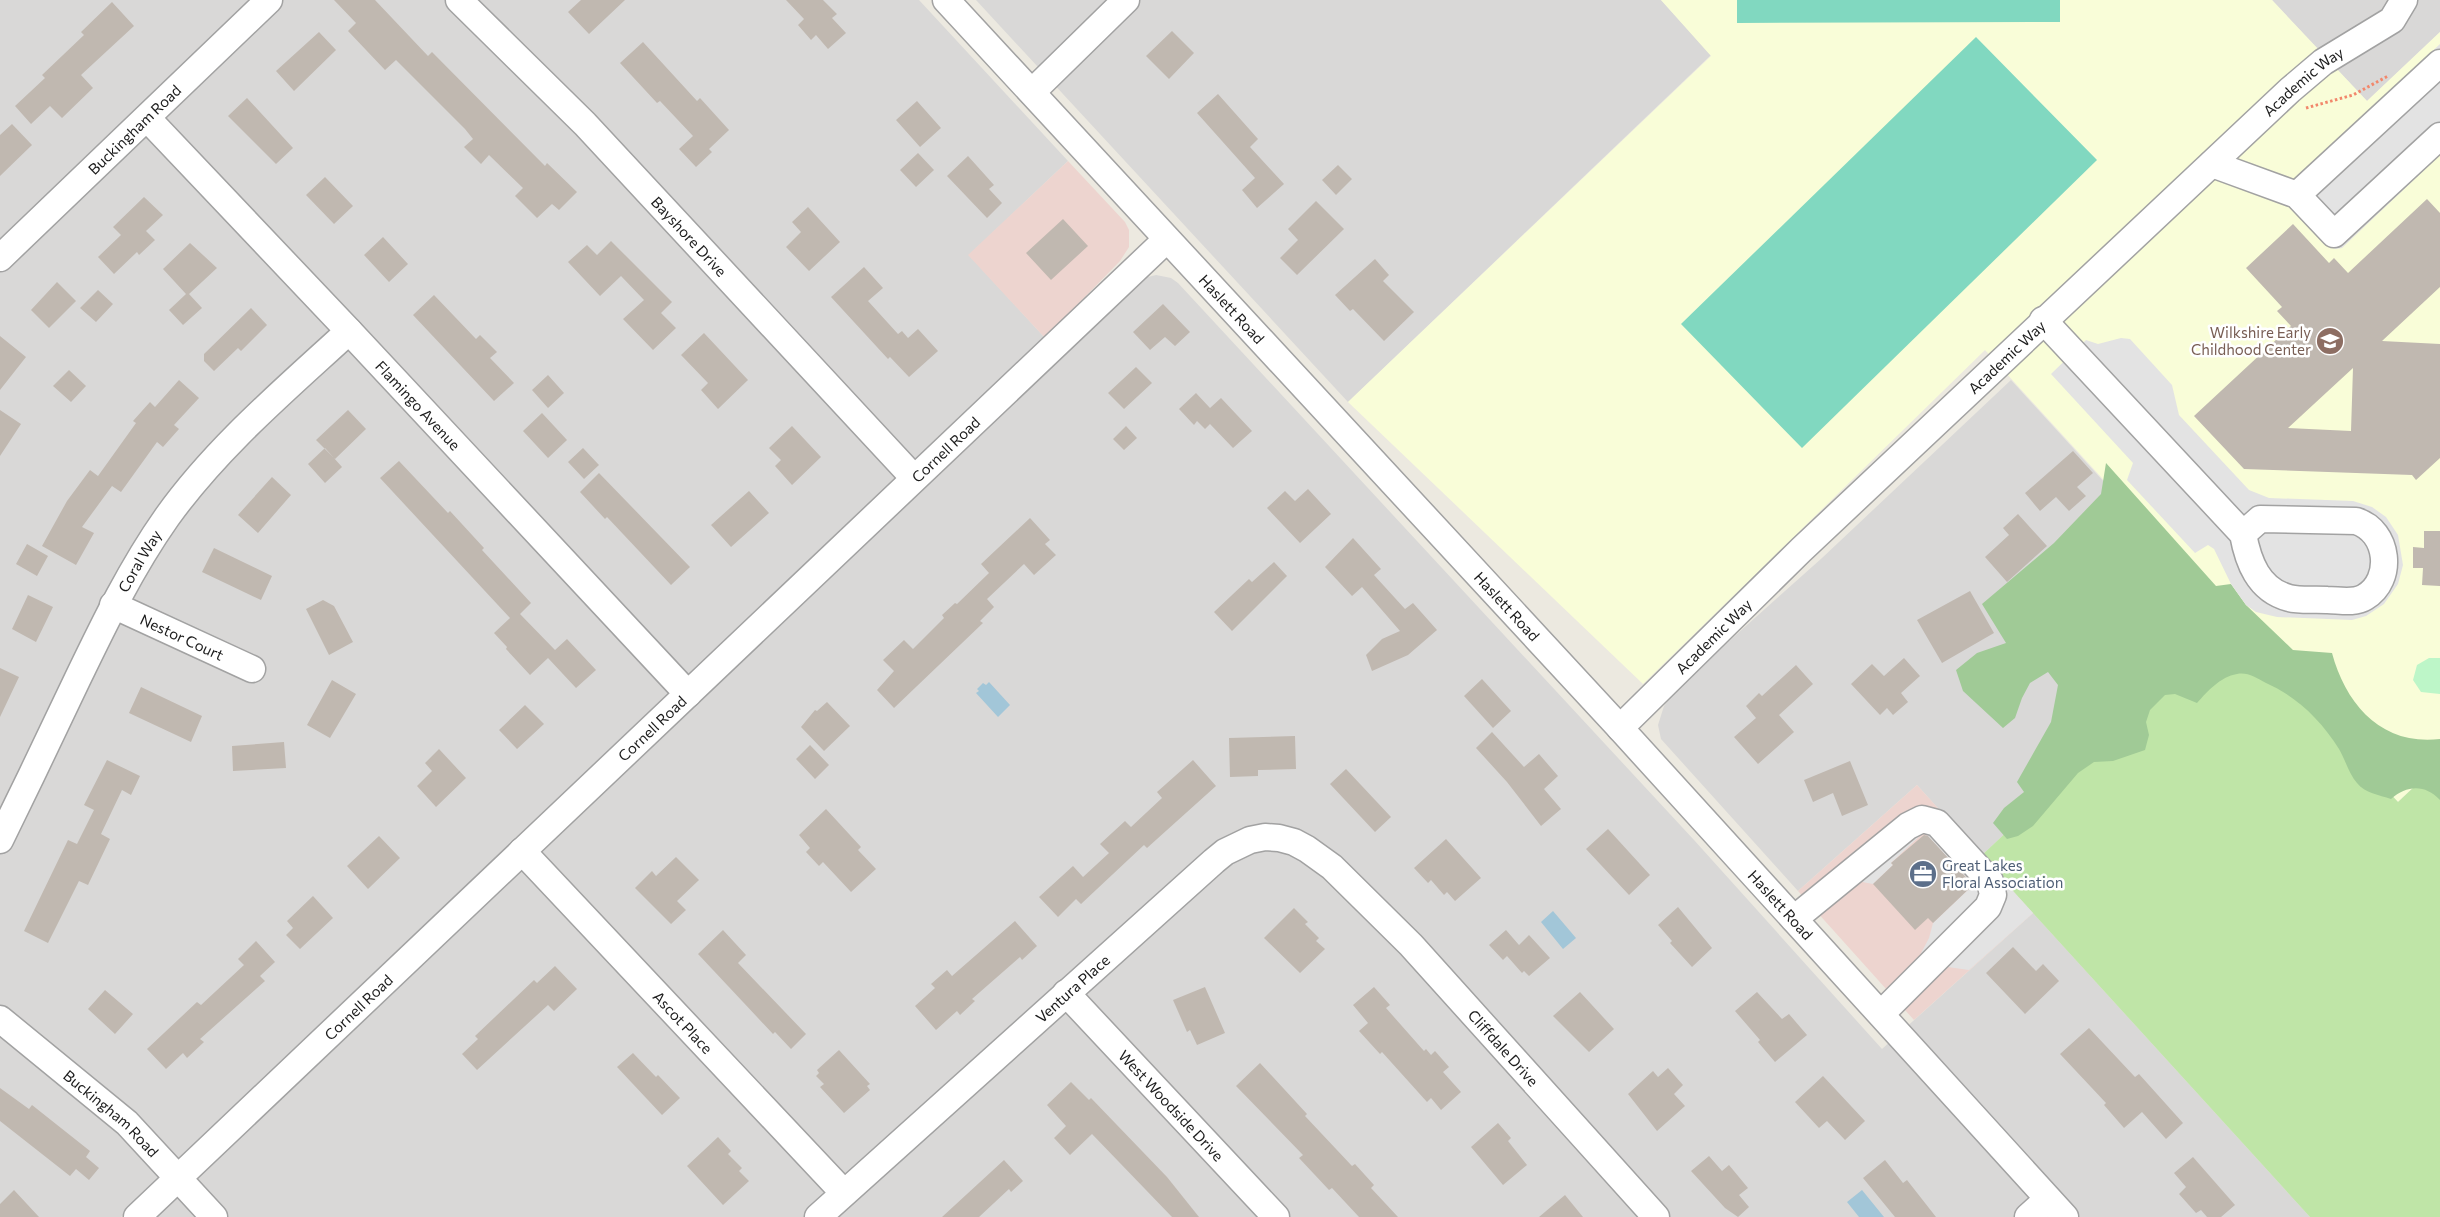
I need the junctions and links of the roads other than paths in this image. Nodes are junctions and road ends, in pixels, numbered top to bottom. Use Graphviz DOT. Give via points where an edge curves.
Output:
graph roads {
  1 [pos="269,0"];
  2 [pos="459,0"];
  3 [pos="946,0"];
  4 [pos="1126,0"];
  5 [pos="2404,0"];
  6 [pos="2440,63"];
  7 [pos="1032,92"];
  8 [pos="147,118"];
  9 [pos="2440,136"];
  10 [pos="2212,164"];
  11 [pos="2297,195"];
  12 [pos="1166,240"];
  13 [pos="0,258"];
  14 [pos="2043,320"];
  15 [pos="349,330"];
  16 [pos="914,478"];
  17 [pos="2243,534"];
  18 [pos="113,605"];
  19 [pos="252,669"];
  20 [pos="688,694"];
  21 [pos="1620,728"];
  22 [pos="0,840"];
  23 [pos="522,851"];
  24 [pos="1346,880"];
  25 [pos="1794,919"];
  26 [pos="1066,993"];
  27 [pos="1880,1014"];
  28 [pos="0,1020"];
  29 [pos="178,1178"];
  30 [pos="844,1193"];
  31 [pos="2057,1208"];
  32 [pos="137,1217"];
  33 [pos="214,1217"];
  34 [pos="818,1217"];
  35 [pos="1276,1217"];
  36 [pos="1656,1217"];
  37 [pos="2028,1217"];
  1 -- 8 [label="street, Buckingham Road"];
  2 -- 16 [label="street, Bayshore Drive" via="585,124"];
  3 -- 7 [label="street, Haslett Road"];
  4 -- 7 [label="street"];
  5 -- 10 [label="street, Academic Way" via="2392,20 2323,62"];
  6 -- 11 [label="street"];
  7 -- 12 [label="street, Haslett Road"];
  8 -- 13 [label="street, Buckingham Road"];
  8 -- 15 [label="street, Flamingo Avenue"];
  9 -- 11 [label="street" via="2334,234"];
  10 -- 11 [label="street"];
  10 -- 14 [label="street, Academic Way"];
  12 -- 16 [label="street, Cornell Road"];
  12 -- 21 [label="street, Haslett Road"];
  14 -- 17 [label="street"];
  14 -- 21 [label="street, Academic Way"];
  15 -- 18 [label="street, Coral Way" via="207,468 168,516"];
  15 -- 20 [label="street, Flamingo Avenue"];
  16 -- 20 [label="street, Cornell Road"];
  17 -- 17 [label="street" via="2248,559 2258,576 2274,591 2290,598 2359,600 2372,590 2385,566 2380,542 2368,528 2356,521 2260,519"];
  18 -- 19 [label="street, Nestor Court"];
  18 -- 22 [label="street, Coral Way"];
  20 -- 23 [label="street, Cornell Road"];
  21 -- 25 [label="street, Haslett Road"];
  23 -- 29 [label="street, Cornell Road"];
  23 -- 30 [label="street, Ascot Place"];
  24 -- 26 [label="street, Ventura Place" via="1294,842 1265,837 1250,840 1214,860"];
  24 -- 36 [label="street, Cliffdale Drive" via="1411,944"];
  25 -- 27 [label="street, Haslett Road"];
  25 -- 27 [label="street" via="1908,826 1922,819 1937,823 1985,876 1993,888 1988,907"];
  26 -- 30 [label="street, Ventura Place"];
  26 -- 35 [label="street, West Woodside Drive"];
  27 -- 31 [label="street, Haslett Road"];
  28 -- 29 [label="street, Buckingham Road" via="127,1123"];
  29 -- 32 [label="street, Cornell Road"];
  29 -- 33 [label="street, Buckingham Road"];
  30 -- 34 [label="street, Ventura Place"];
  31 -- 37 [label="street"];
}
